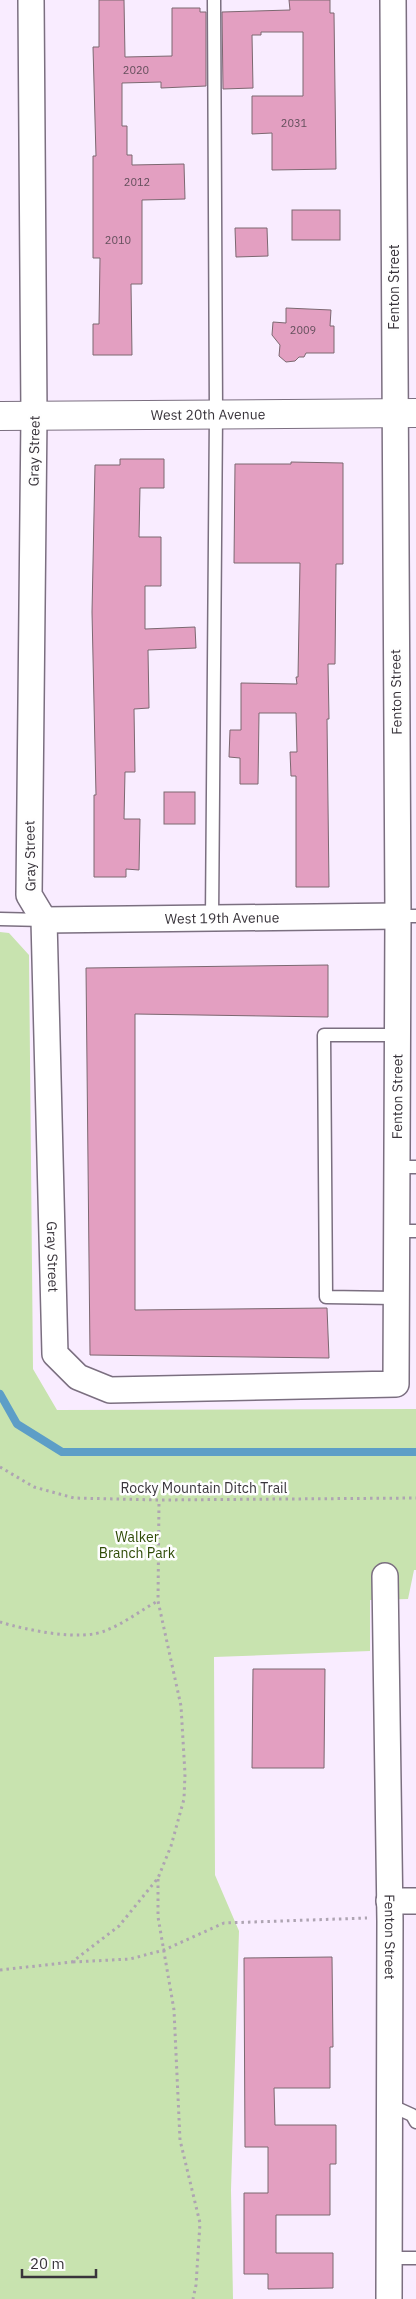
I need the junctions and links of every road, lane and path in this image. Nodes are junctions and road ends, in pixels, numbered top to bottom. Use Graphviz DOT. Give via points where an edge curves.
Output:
graph roads {
  1 [pos="31,0"];
  2 [pos="214,0"];
  3 [pos="393,0"];
  4 [pos="216,413"];
  5 [pos="405,413"];
  6 [pos="34,415"];
  7 [pos="0,416"];
  8 [pos="407,916"];
  9 [pos="212,918"];
  10 [pos="0,919"];
  11 [pos="44,920"];
  12 [pos="398,1035"];
  13 [pos="407,1167"];
  14 [pos="406,1231"];
  15 [pos="396,1298"];
  16 [pos="396,1384"];
  17 [pos="0,1466"];
  18 [pos="416,1498"];
  19 [pos="159,1500"];
  20 [pos="385,1576"];
  21 [pos="158,1601"];
  22 [pos="0,1622"];
  23 [pos="158,1878"];
  24 [pos="389,1901"];
  25 [pos="416,1901"];
  26 [pos="366,1919"];
  27 [pos="164,1950"];
  28 [pos="72,1962"];
  29 [pos="0,1970"];
  30 [pos="390,2105"];
  31 [pos="416,2122"];
  32 [pos="389,2258"];
  33 [pos="416,2258"];
  34 [pos="193,2299"];
  35 [pos="389,2299"];
  1 -- 6 [label="street, Gray Street"];
  2 -- 4 [label="lane"];
  3 -- 5 [label="street, Fenton Street"];
  4 -- 5 [label="street, West 20th Avenue"];
  4 -- 6 [label="street, West 20th Avenue"];
  4 -- 9 [label="lane"];
  5 -- 8 [label="street, Fenton Street"];
  6 -- 7 [label="street, West 20th Avenue"];
  6 -- 11 [label="street, Gray Street" via="29,895"];
  8 -- 9 [label="street, West 19th Avenue"];
  8 -- 12 [label="street, Fenton Street"];
  9 -- 11 [label="street, West 19th Avenue"];
  10 -- 11 [label="lane"];
  11 -- 16 [label="street, Gray Street" via="54,1354 78,1377 110,1390"];
  12 -- 13 [label="street, Fenton Street"];
  12 -- 15 [label="lane" via="324,1035 326,1297"];
  13 -- 14 [label="street, Fenton Street"];
  14 -- 15 [label="street, Fenton Street"];
  15 -- 16 [label="street, Fenton Street"];
  17 -- 19 [label="path, Rocky Mountain Ditch Trail" via="34,1487 74,1498"];
  18 -- 19 [label="path, Rocky Mountain Ditch Trail"];
  19 -- 21 [label="path"];
  20 -- 24 [label="street, Fenton Street"];
  21 -- 22 [label="path" via="108,1630 93,1635 26,1629"];
  21 -- 23 [label="path" via="181,1706 185,1774 178,1825"];
  23 -- 27 [label="path" via="158,1917"];
  23 -- 28 [label="path" via="119,1926"];
  24 -- 25 [label="street"];
  24 -- 30 [label="street, Fenton Street"];
  26 -- 27 [label="path" via="224,1923"];
  27 -- 28 [label="path" via="130,1959"];
  27 -- 34 [label="path" via="174,2010 180,2140 200,2223"];
  28 -- 29 [label="path"];
  30 -- 31 [label="lane" via="412,2115"];
  30 -- 32 [label="street, Fenton Street"];
  32 -- 33 [label="lane"];
  32 -- 35 [label="street, Fenton Street"];
}
